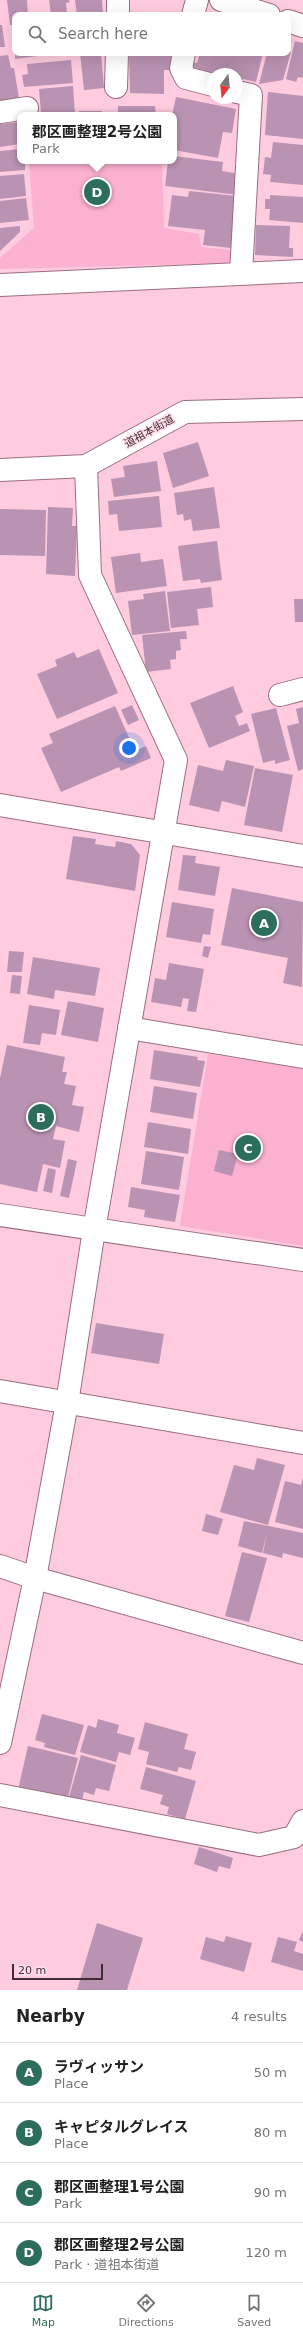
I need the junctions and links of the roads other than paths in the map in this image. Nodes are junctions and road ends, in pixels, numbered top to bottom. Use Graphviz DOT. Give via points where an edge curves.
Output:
graph roads {
  1 [pos="118,0"];
  2 [pos="197,0"];
  3 [pos="221,0"];
  4 [pos="118,12"];
  5 [pos="194,12"];
  6 [pos="259,12"];
  7 [pos="291,22"];
  8 [pos="303,26"];
  9 [pos="117,56"];
  10 [pos="183,56"];
  11 [pos="207,83"];
  12 [pos="116,87"];
  13 [pos="243,93"];
  14 [pos="27,108"];
  15 [pos="0,112"];
  16 [pos="303,271"];
  17 [pos="241,273"];
  18 [pos="0,285"];
  19 [pos="303,409"];
  20 [pos="86,466"];
  21 [pos="0,470"];
  22 [pos="303,690"];
  23 [pos="280,695"];
  24 [pos="0,805"];
  25 [pos="162,833"];
  26 [pos="303,856"];
  27 [pos="128,1028"];
  28 [pos="303,1058"];
  29 [pos="0,1215"];
  30 [pos="94,1230"];
  31 [pos="303,1260"];
  32 [pos="0,1390"];
  33 [pos="67,1402"];
  34 [pos="303,1443"];
  35 [pos="0,1566"];
  36 [pos="36,1578"];
  37 [pos="303,1653"];
  38 [pos="0,1743"];
  39 [pos="0,1795"];
  40 [pos="303,1821"];
  1 -- 4 [label="street"];
  2 -- 5 [label="street"];
  3 -- 6 [label="street"];
  7 -- 8 [label="street"];
  9 -- 12 [label="street"];
  10 -- 11 [label="street" via="181,68 186,78"];
  13 -- 17 [label="street" via="251,95"];
  14 -- 15 [label="street"];
  16 -- 17 [label="street"];
  17 -- 18 [label="street"];
  19 -- 20 [label="street, 道祖本街道" via="185,412"];
  20 -- 21 [label="street, 道祖本街道"];
  20 -- 25 [label="street" via="90,575 176,760"];
  22 -- 23 [label="street"];
  24 -- 25 [label="street"];
  25 -- 26 [label="street"];
  25 -- 27 [label="street"];
  27 -- 28 [label="street"];
  27 -- 30 [label="street"];
  29 -- 30 [label="street"];
  30 -- 31 [label="street"];
  30 -- 33 [label="street"];
  32 -- 33 [label="street"];
  33 -- 34 [label="street"];
  33 -- 36 [label="street"];
  35 -- 36 [label="street"];
  36 -- 37 [label="street"];
  36 -- 38 [label="street"];
  39 -- 40 [label="street" via="259,1845 294,1837"];
}
